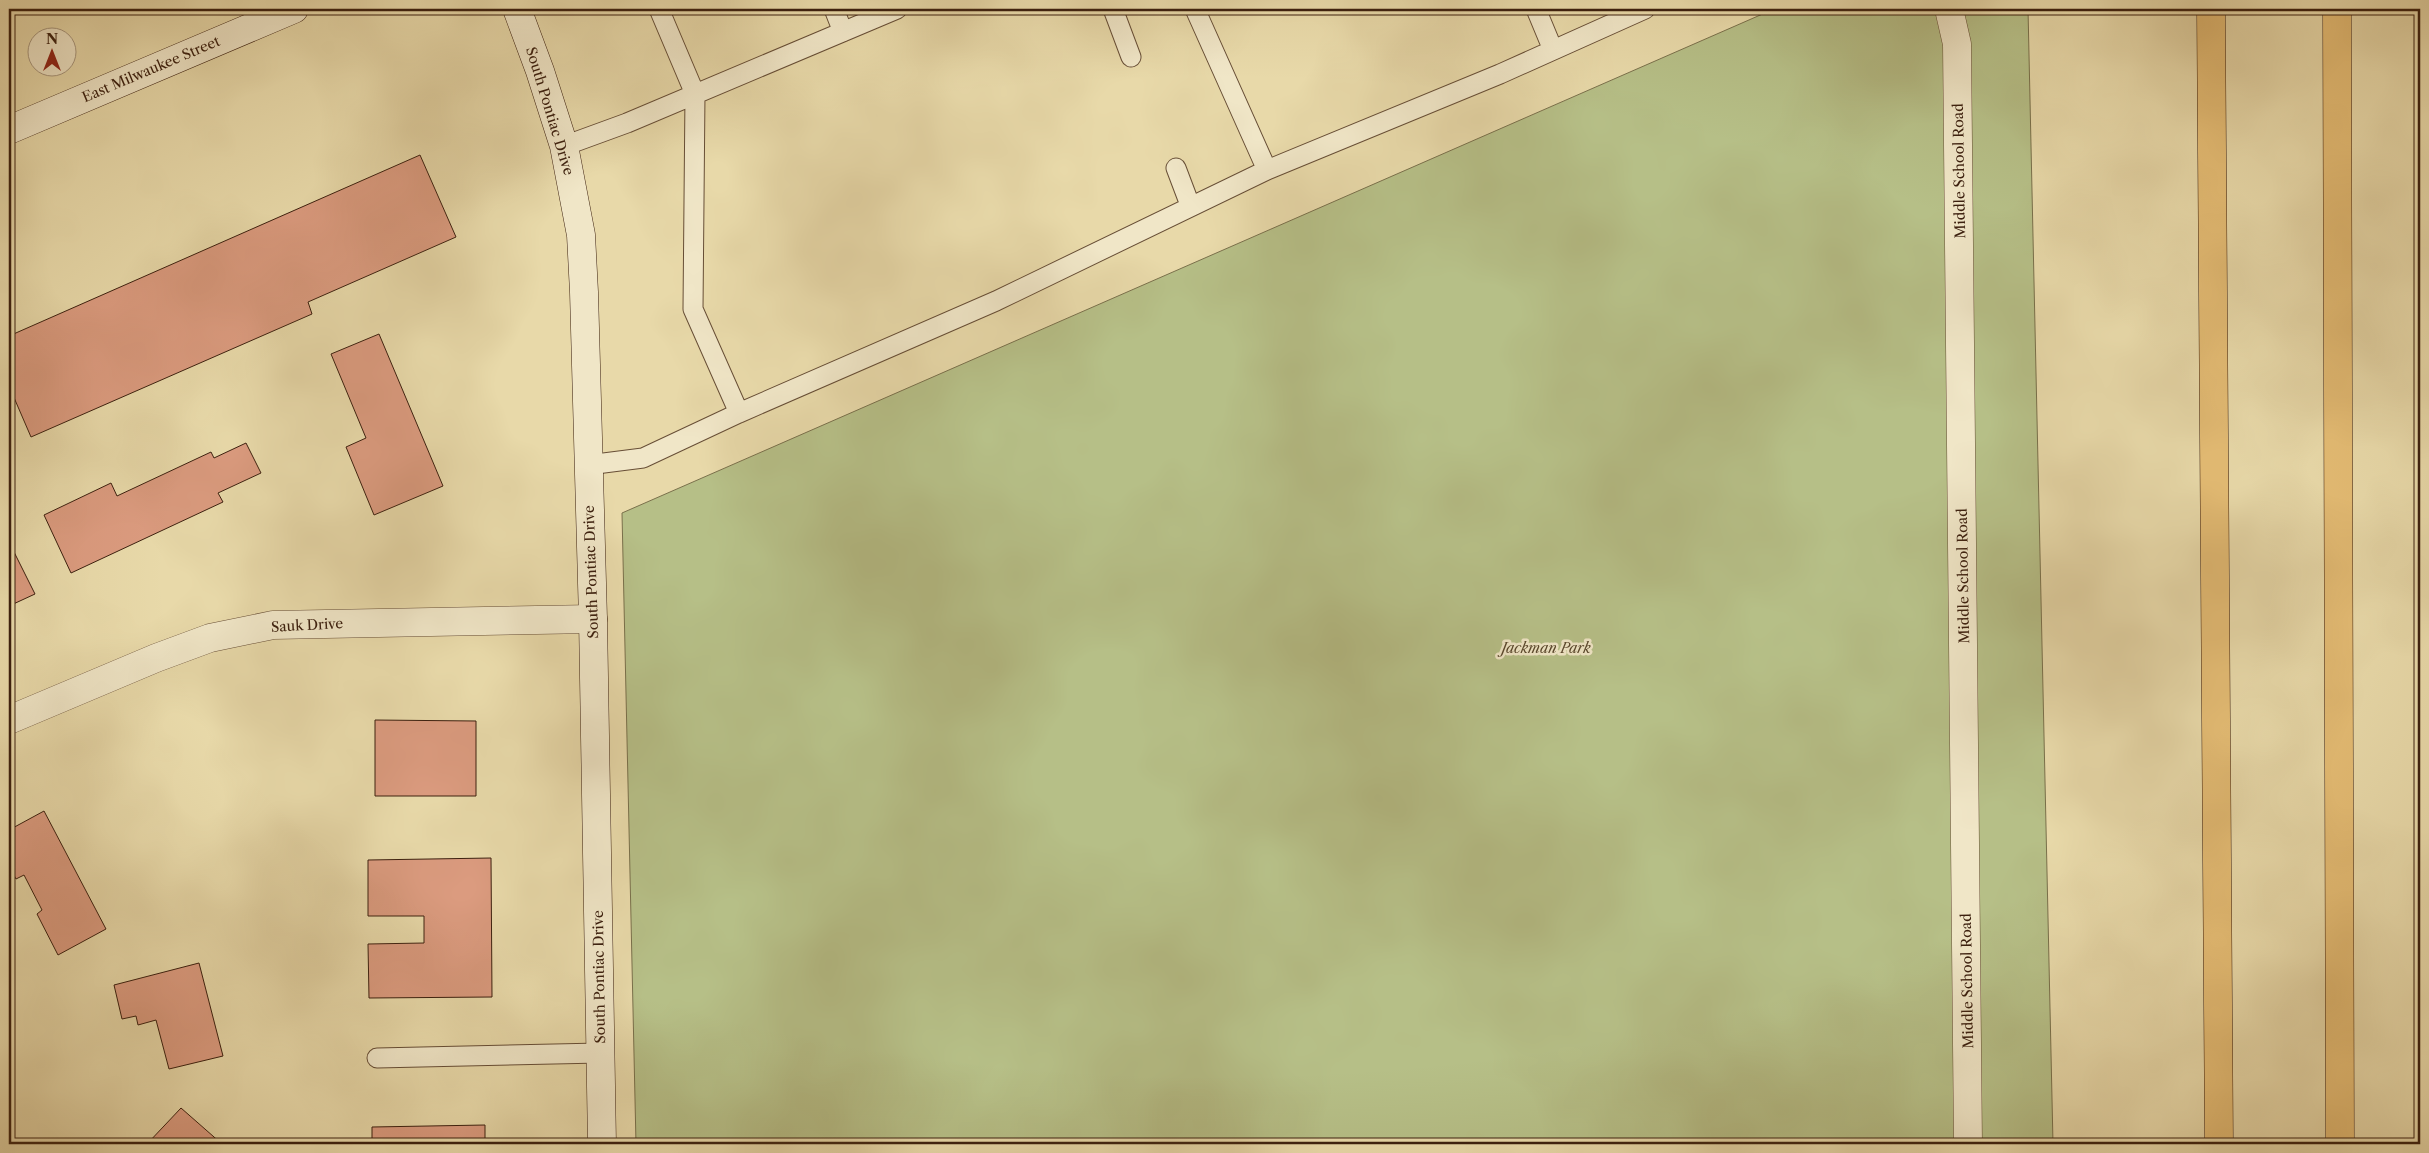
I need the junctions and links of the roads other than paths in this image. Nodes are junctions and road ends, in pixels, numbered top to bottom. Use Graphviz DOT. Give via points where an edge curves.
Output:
graph roads {
  1 [pos="294,9"];
  2 [pos="517,9"];
  3 [pos="659,9"];
  4 [pos="834,9"];
  5 [pos="897,9"];
  6 [pos="1112,9"];
  7 [pos="1195,9"];
  8 [pos="1536,9"];
  9 [pos="1645,9"];
  10 [pos="1949,9"];
  11 [pos="2211,9"];
  12 [pos="2337,9"];
  13 [pos="843,32"];
  14 [pos="1553,50"];
  15 [pos="1131,57"];
  16 [pos="695,94"];
  17 [pos="9,130"];
  18 [pos="564,146"];
  19 [pos="1176,168"];
  20 [pos="1267,170"];
  21 [pos="1190,205"];
  22 [pos="739,413"];
  23 [pos="588,465"];
  24 [pos="593,619"];
  25 [pos="9,720"];
  26 [pos="600,1053"];
  27 [pos="377,1058"];
  28 [pos="602,1144"];
  29 [pos="1968,1144"];
  30 [pos="2219,1144"];
  31 [pos="2340,1144"];
  1 -- 17 [label="street, East Milwaukee Street"];
  2 -- 18 [label="street, South Pontiac Drive"];
  3 -- 16 [label="lane"];
  4 -- 13 [label="lane"];
  5 -- 13 [label="lane"];
  6 -- 15 [label="lane"];
  7 -- 20 [label="lane"];
  8 -- 14 [label="lane"];
  9 -- 14 [label="lane"];
  10 -- 29 [label="street, Middle School Road" via="1957,44"];
  11 -- 30 [label="highway"];
  12 -- 31 [label="highway"];
  13 -- 16 [label="lane"];
  14 -- 20 [label="lane"];
  16 -- 18 [label="lane"];
  16 -- 22 [label="lane" via="693,308"];
  18 -- 23 [label="street, South Pontiac Drive" via="581,235"];
  19 -- 21 [label="lane"];
  20 -- 21 [label="lane"];
  21 -- 22 [label="lane" via="996,301"];
  22 -- 23 [label="lane" via="643,458"];
  23 -- 24 [label="street, South Pontiac Drive"];
  24 -- 25 [label="street, Sauk Drive" via="273,625 210,638"];
  24 -- 26 [label="street, South Pontiac Drive"];
  26 -- 27 [label="lane"];
  26 -- 28 [label="street, South Pontiac Drive"];
}
